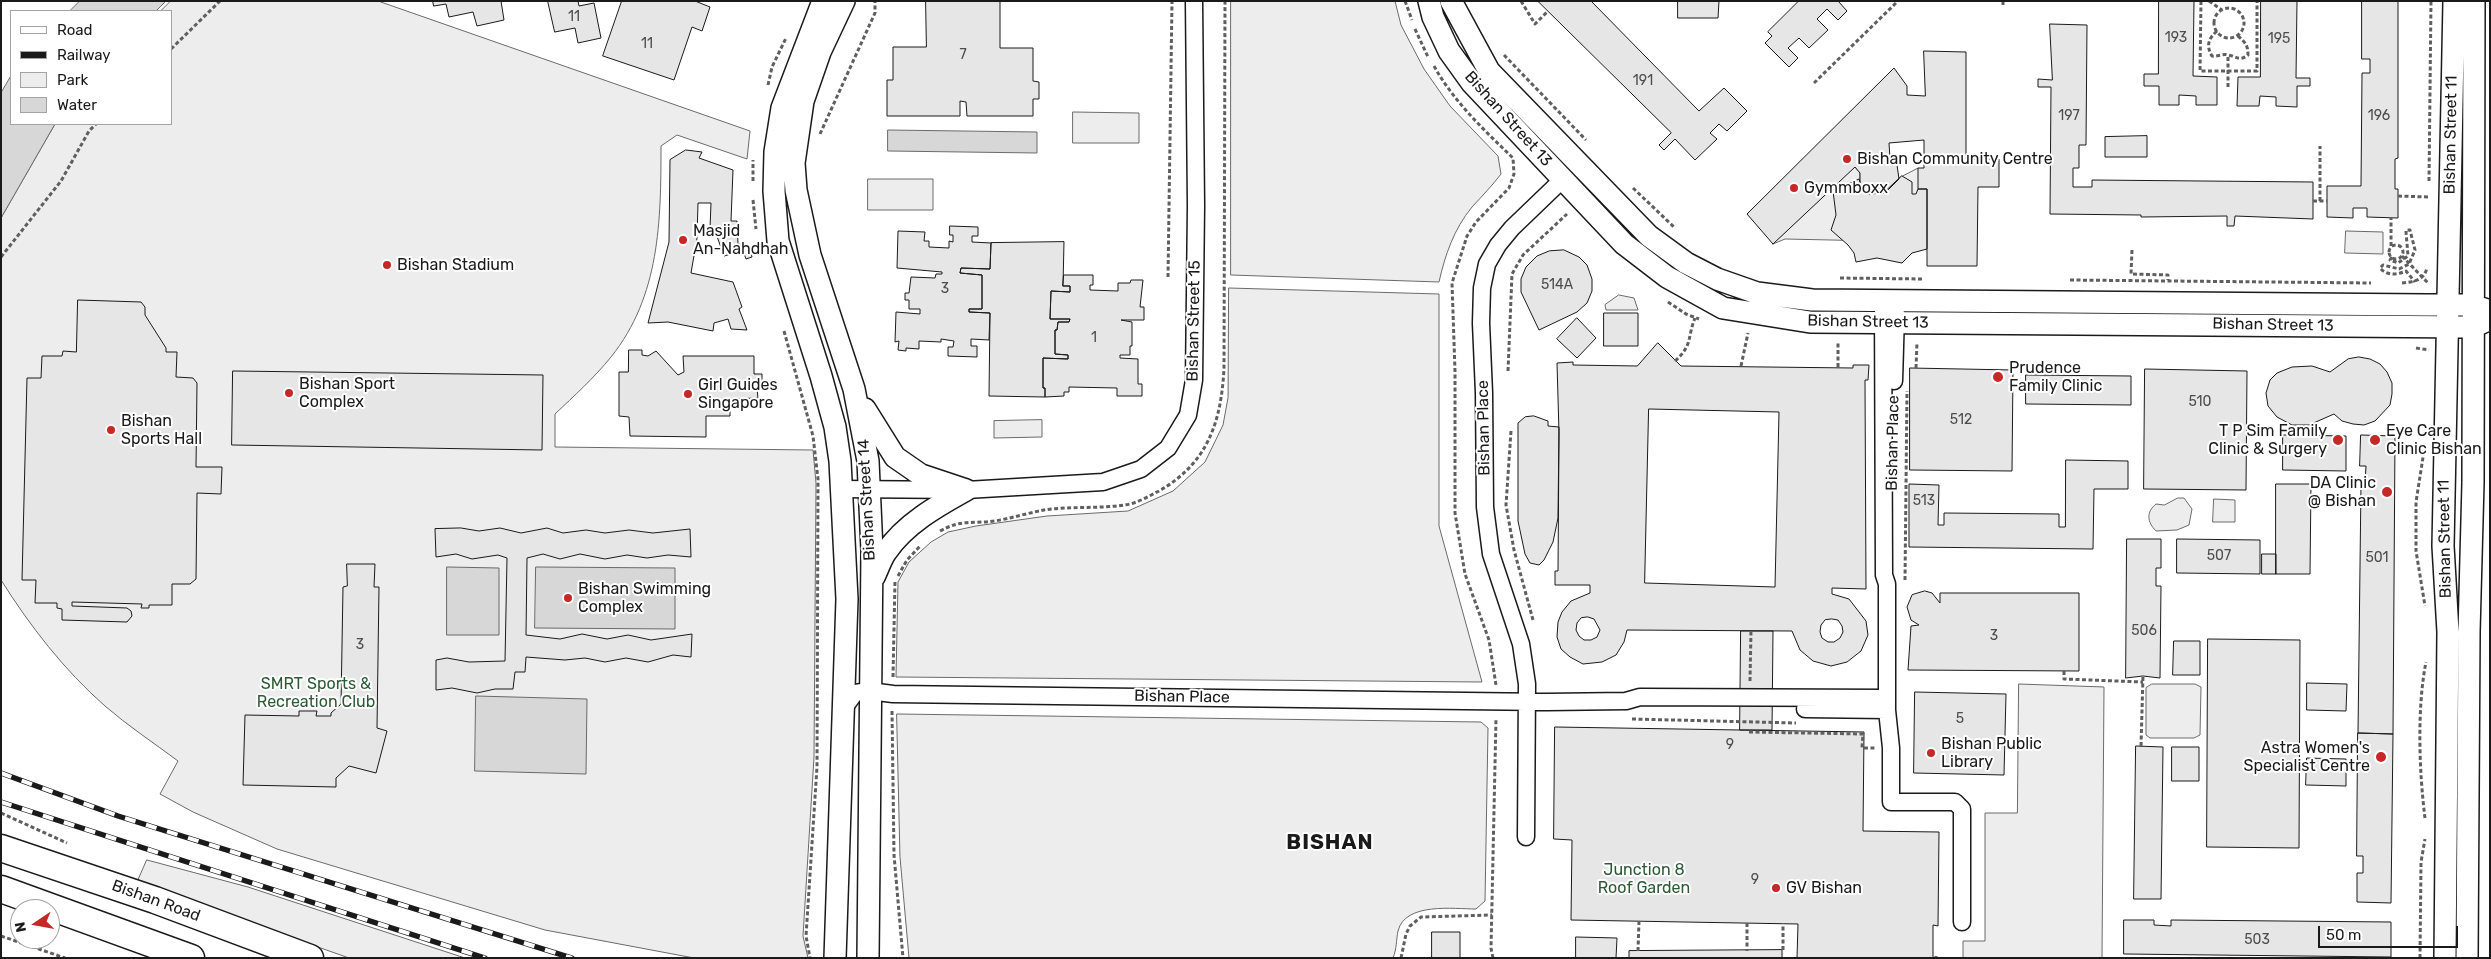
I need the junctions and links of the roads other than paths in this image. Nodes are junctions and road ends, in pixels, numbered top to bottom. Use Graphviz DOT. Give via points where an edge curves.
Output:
graph roads {
  1 [pos="823,1"];
  2 [pos="844,1"];
  3 [pos="1194,1"];
  4 [pos="1429,1"];
  5 [pos="1450,1"];
  6 [pos="2454,1"];
  7 [pos="2474,1"];
  8 [pos="1563,179"];
  9 [pos="1890,300"];
  10 [pos="2447,305"];
  11 [pos="2481,308"];
  12 [pos="2481,323"];
  13 [pos="1889,324"];
  14 [pos="2447,326"];
  15 [pos="854,389"];
  16 [pos="840,489"];
  17 [pos="869,490"];
  18 [pos="966,490"];
  19 [pos="870,585"];
  20 [pos="870,691"];
  21 [pos="1527,702"];
  22 [pos="1887,704"];
  23 [pos="844,708"];
  24 [pos="1526,838"];
  25 [pos="1,848"];
  26 [pos="1,889"];
  27 [pos="1962,922"];
  28 [pos="191,958"];
  29 [pos="310,958"];
  30 [pos="835,958"];
  31 [pos="868,958"];
  32 [pos="2445,958"];
  33 [pos="2467,958"];
  1 -- 16 [label="street, Bishan Street 14" via="782,108 774,152 774,191 778,241 835,427"];
  2 -- 15 [label="street, Bishan Street 14" via="820,52 803,101 794,163 796,190 810,255"];
  3 -- 18 [label="street, Bishan Street 15" via="1196,275 1194,380 1188,415 1168,448 1141,469 1103,482"];
  4 -- 8 [label="street, Bishan Street 13" via="1449,51 1472,83"];
  5 -- 9 [label="street, Bishan Street 13" via="1489,71 1648,236 1686,263 1717,279 1757,293 1812,300"];
  6 -- 10 [label="street, Bishan Street 11"];
  7 -- 11 [label="street, Bishan Street 11"];
  8 -- 13 [label="street, Bishan Street 13" via="1624,244 1667,277 1722,308 1810,322"];
  8 -- 21 [label="street, Bishan Place" via="1498,245 1487,264 1482,288 1485,507 1491,554 1521,644"];
  9 -- 10 [label="street, Bishan Street 13"];
  9 -- 13 [label="street, Bishan Place"];
  10 -- 11 [label="street, Bishan Street 13"];
  10 -- 14 [label="street, Bishan Street 11"];
  11 -- 12 [label="street, Bishan Street 11"];
  12 -- 14 [label="street, Bishan Street 13"];
  12 -- 33 [label="street, Bishan Street 11" via="2469,632"];
  13 -- 14 [label="street, Bishan Street 13"];
  13 -- 22 [label="street, Bishan Place" via="1891,575 1887,584"];
  14 -- 32 [label="street, Bishan Street 11" via="2443,546 2448,632"];
  15 -- 17 [label="street, Bishan Street 14" via="864,431"];
  15 -- 18 [label="street" via="895,457 921,475"];
  16 -- 17 [label="street, Bishan Street 15"];
  16 -- 23 [label="street, Bishan Street 14" via="847,599"];
  17 -- 18 [label="street, Bishan Street 15"];
  17 -- 19 [label="street, Bishan Street 14"];
  18 -- 19 [label="street" via="907,528 885,552"];
  19 -- 20 [label="street, Bishan Street 14"];
  20 -- 21 [label="street, Bishan Place" via="893,694"];
  20 -- 23 [label="street" via="855,693"];
  20 -- 31 [label="street, Bishan Street 14"];
  21 -- 22 [label="street, Bishan Place" via="1626,701 1640,697"];
  21 -- 24 [label="street, Bishan Place"];
  22 -- 27 [label="street, Bishan Place" via="1891,802 1955,802 1962,809"];
  23 -- 30 [label="street, Bishan Street 14"];
  25 -- 29 [label="main road, Bishan Road" via="155,900"];
  26 -- 28 [label="main road"];
}
